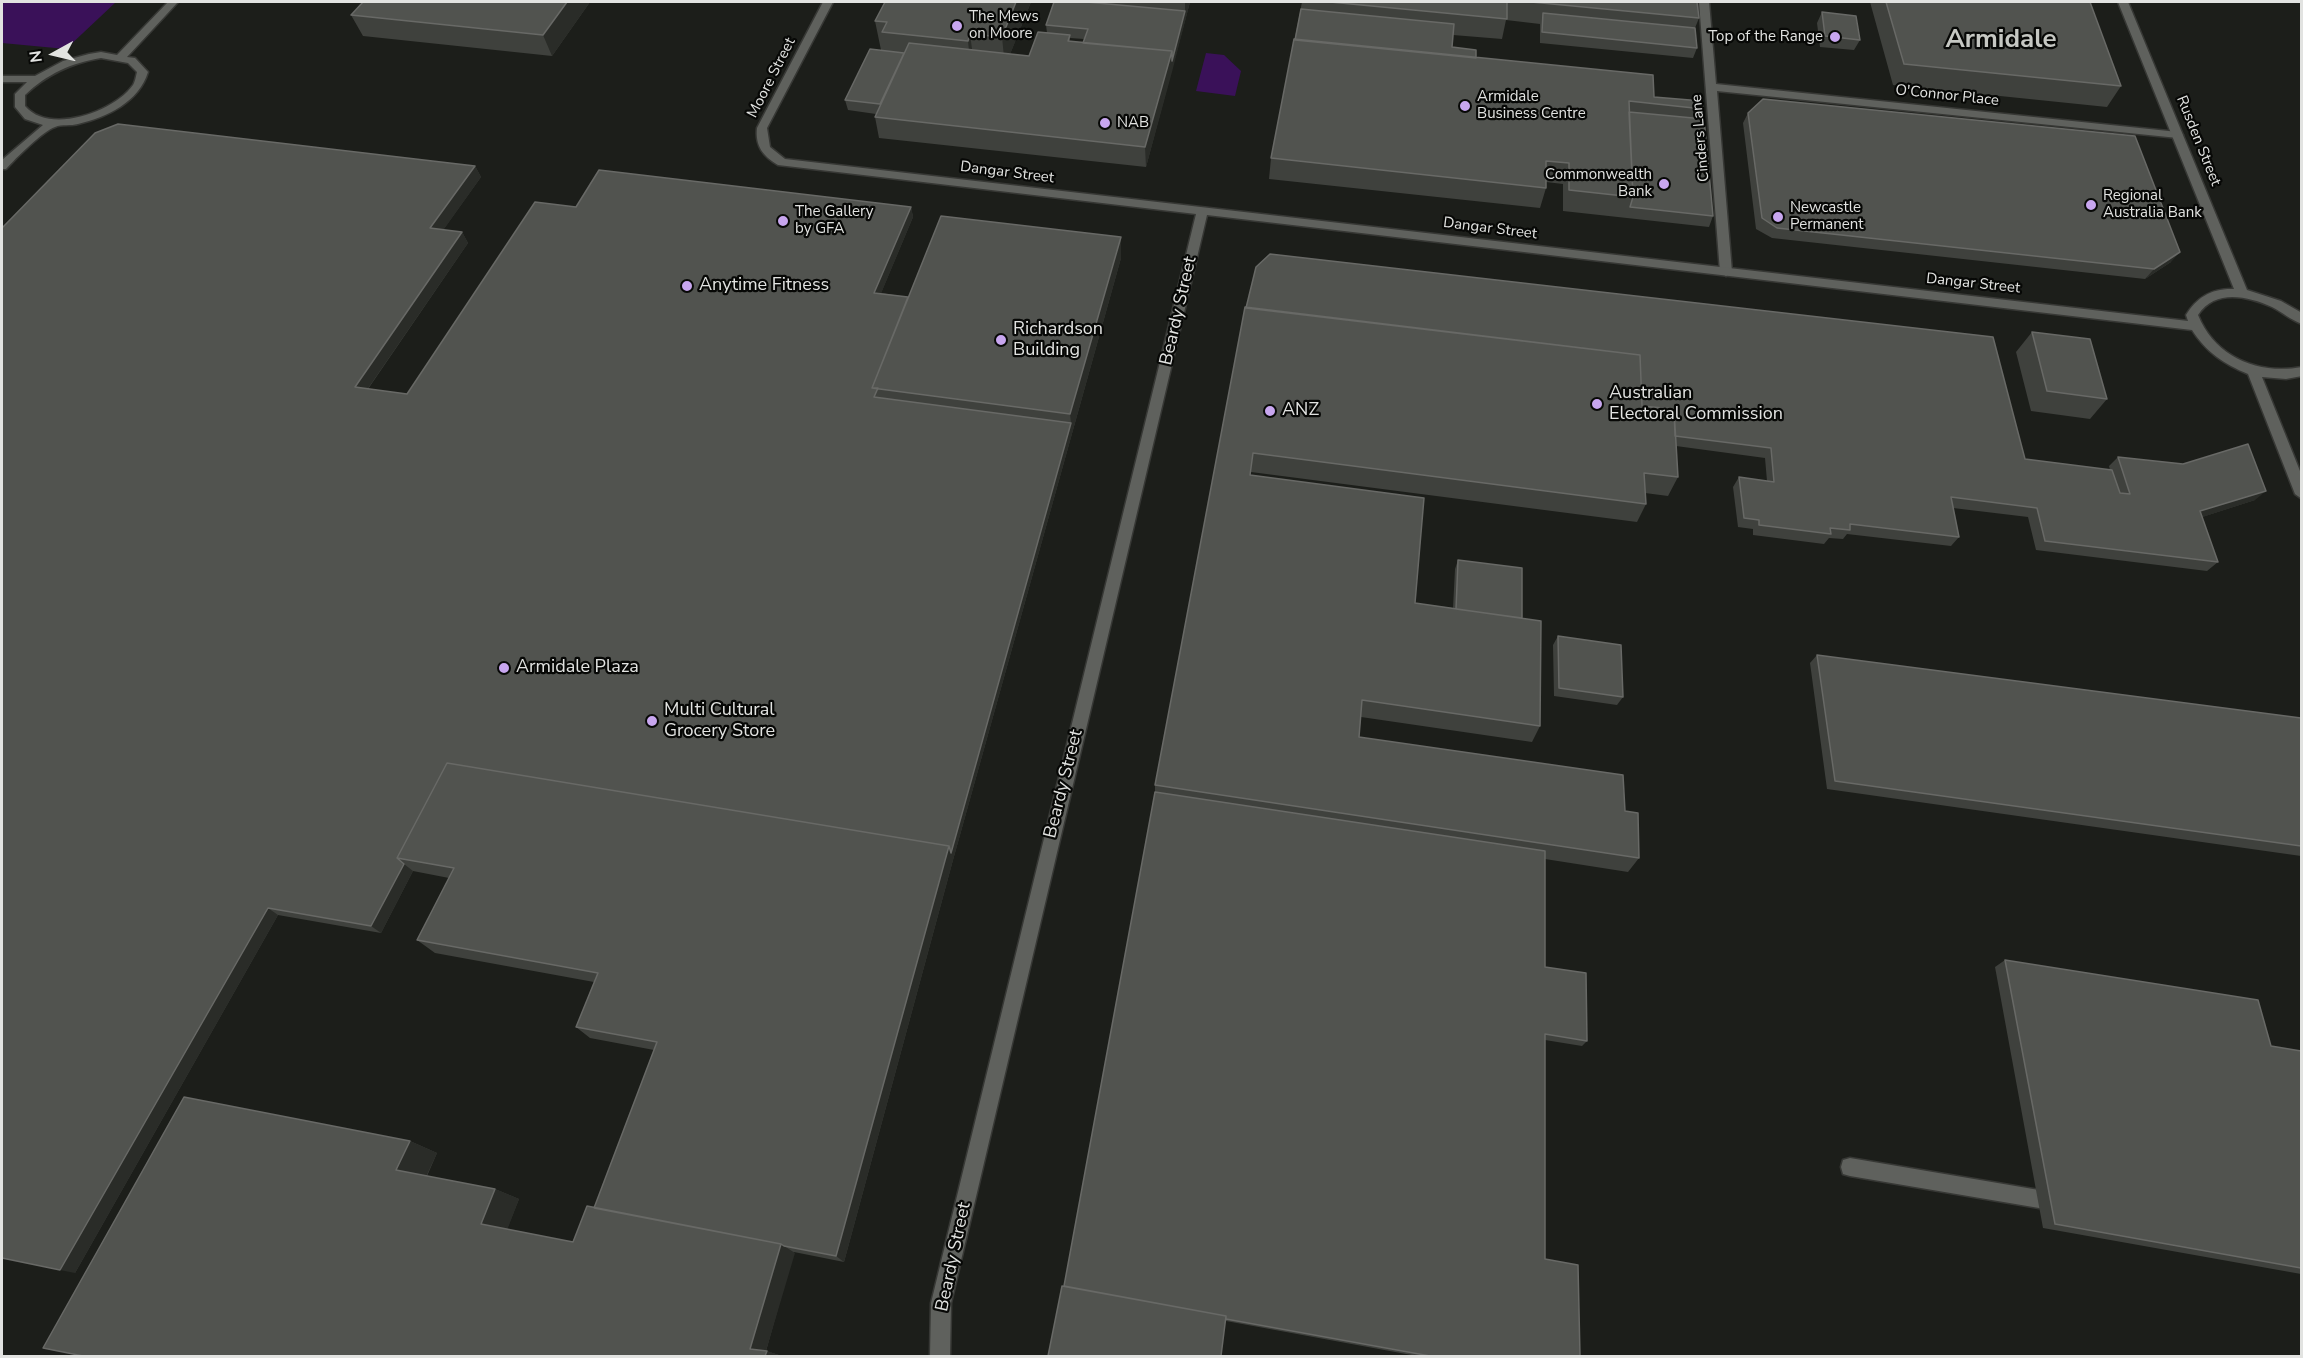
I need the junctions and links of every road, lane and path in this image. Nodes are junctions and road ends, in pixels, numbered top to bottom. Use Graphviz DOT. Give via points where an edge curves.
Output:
graph roads {
  1 [pos="173,2"];
  2 [pos="828,2"];
  3 [pos="1704,2"];
  4 [pos="2123,2"];
  5 [pos="122,56"];
  6 [pos="2,79"];
  7 [pos="35,79"];
  8 [pos="1712,87"];
  9 [pos="52,123"];
  10 [pos="2178,135"];
  11 [pos="782,162"];
  12 [pos="2,166"];
  13 [pos="1202,213"];
  14 [pos="1726,272"];
  15 [pos="2242,294"];
  16 [pos="2301,320"];
  17 [pos="2194,326"];
  18 [pos="2253,370"];
  19 [pos="2299,372"];
  20 [pos="2301,387"];
  21 [pos="2301,494"];
  22 [pos="1850,1167"];
  23 [pos="2039,1199"];
  24 [pos="940,1356"];
  1 -- 5 [label="street"];
  2 -- 11 [label="street, Moore Street" via="762,128 763,149"];
  3 -- 8 [label="street, Cinders Lane"];
  4 -- 10 [label="street, Rusden Street"];
  5 -- 7 [label="street" via="78,58"];
  5 -- 9 [label="street" via="136,62 142,71 141,83 131,95 96,116"];
  6 -- 7 [label="street"];
  7 -- 9 [label="street" via="20,94 20,107 30,118"];
  8 -- 10 [label="street, O'Connor Place"];
  8 -- 14 [label="street, Cinders Lane"];
  9 -- 12 [label="street"];
  10 -- 15 [label="street, Rusden Street"];
  11 -- 13 [label="street, Dangar Street"];
  13 -- 14 [label="street, Dangar Street"];
  13 -- 24 [label="street, Beardy Street" via="941,1303"];
  14 -- 17 [label="street, Dangar Street"];
  15 -- 16 [label="street" via="2272,302"];
  15 -- 17 [label="street" via="2212,294 2202,299 2192,315"];
  17 -- 18 [label="street" via="2222,356"];
  18 -- 19 [label="street"];
  18 -- 21 [label="street"];
  19 -- 20 [label="street"];
  22 -- 23 [label="street"];
}
